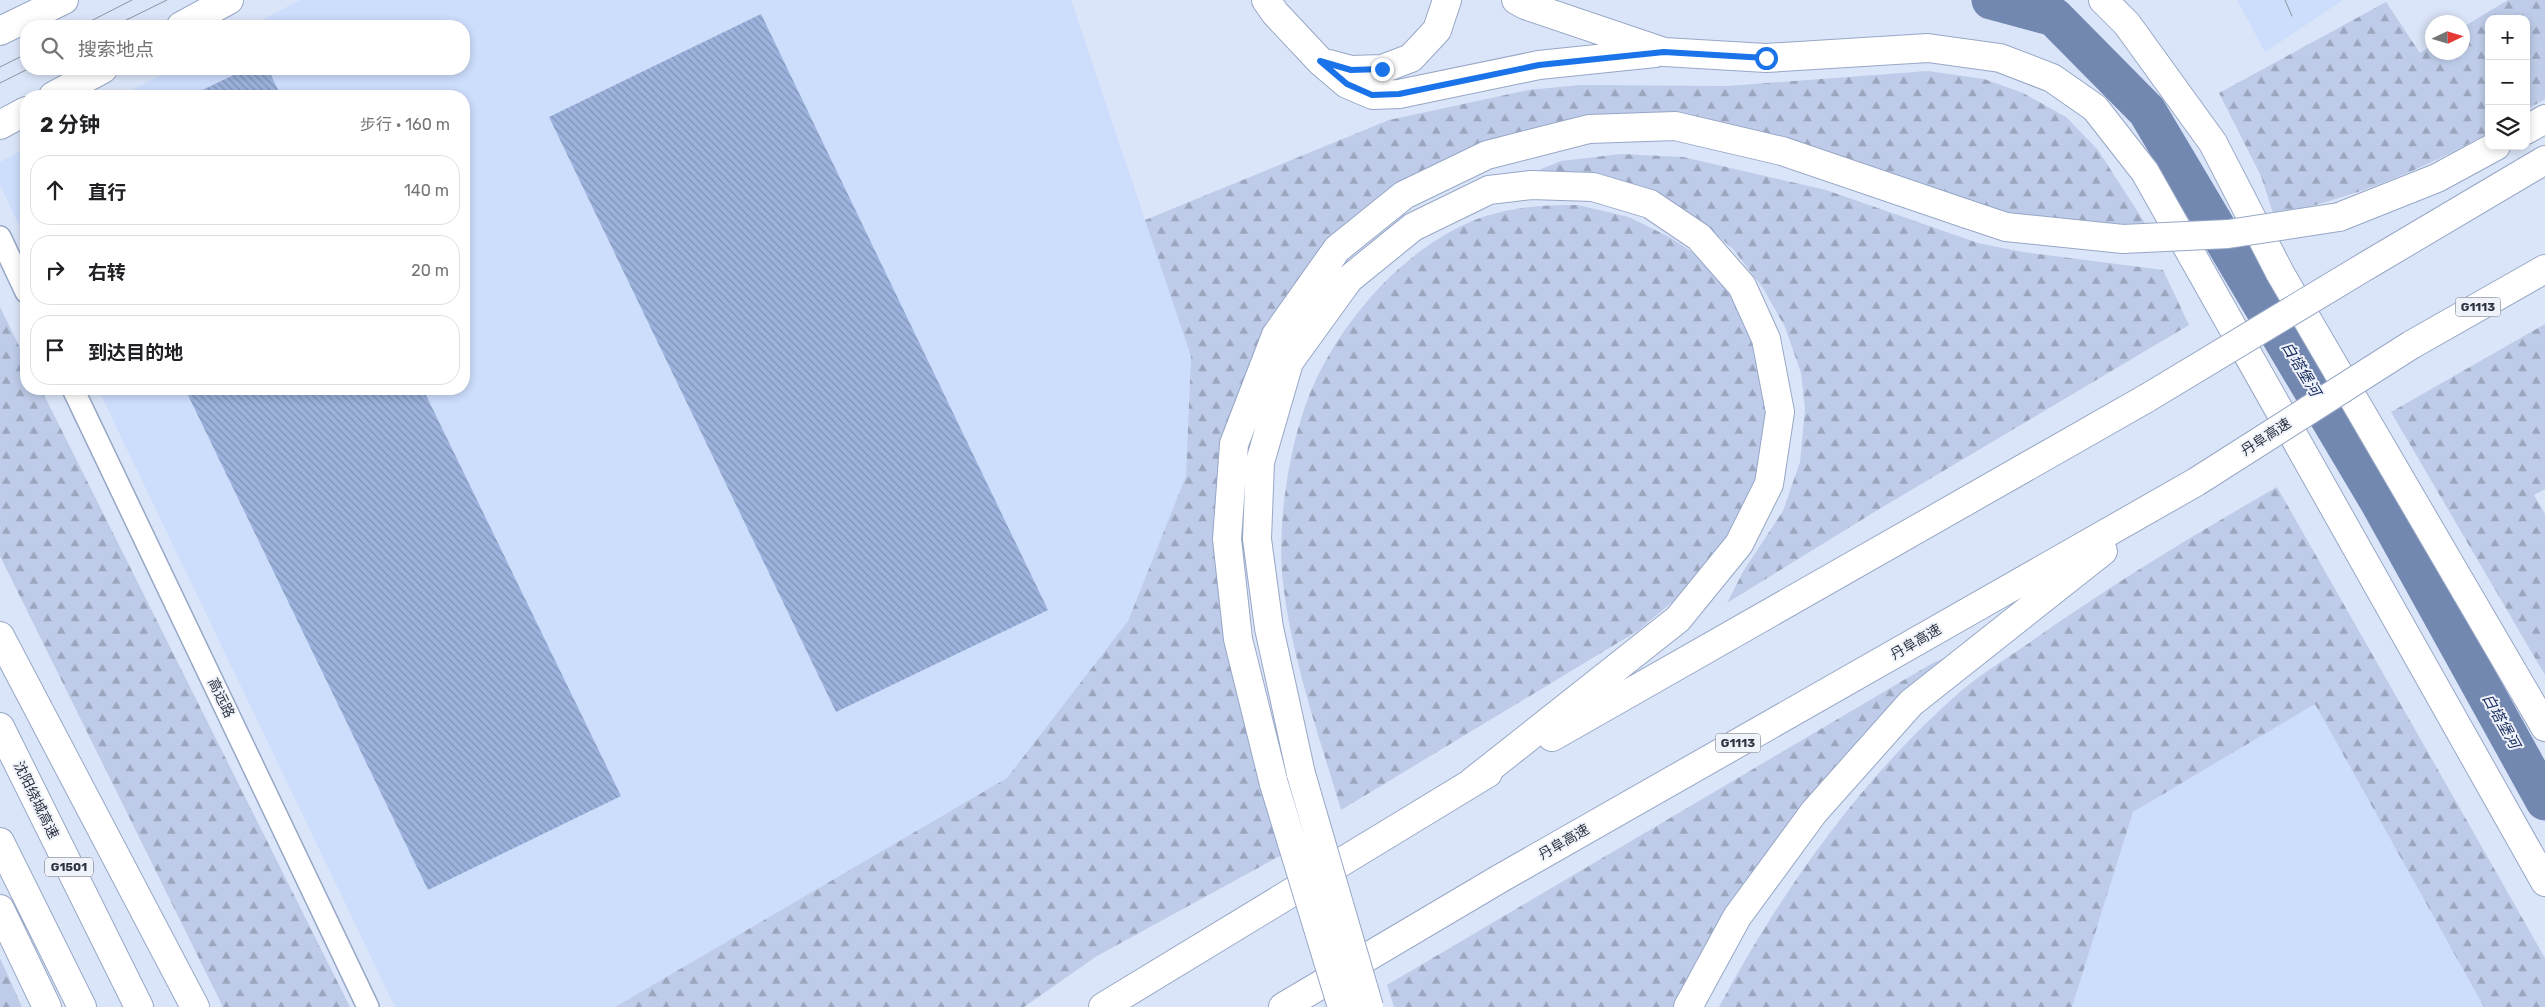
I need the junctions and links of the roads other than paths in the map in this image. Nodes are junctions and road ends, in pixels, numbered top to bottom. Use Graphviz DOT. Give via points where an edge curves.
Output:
graph roads {
  1 [pos="64,0"];
  2 [pos="229,0"];
  3 [pos="1266,0"];
  4 [pos="1447,0"];
  5 [pos="1516,0"];
  6 [pos="2103,0"];
  7 [pos="23,20"];
  8 [pos="192,20"];
  9 [pos="20,21"];
  10 [pos="0,31"];
  11 [pos="1664,52"];
  12 [pos="1320,61"];
  13 [pos="92,75"];
  14 [pos="64,90"];
  15 [pos="20,114"];
  16 [pos="2545,119"];
  17 [pos="0,125"];
  18 [pos="2530,128"];
  19 [pos="2488,150"];
  20 [pos="2545,160"];
  21 [pos="0,237"];
  22 [pos="2545,269"];
  23 [pos="20,279"];
  24 [pos="76,395"];
  25 [pos="2185,489"];
  26 [pos="0,636"];
  27 [pos="0,727"];
  28 [pos="2545,727"];
  29 [pos="1472,782"];
  30 [pos="0,842"];
  31 [pos="2545,882"];
  32 [pos="0,908"];
  33 [pos="47,1007"];
  34 [pos="82,1007"];
  35 [pos="139,1007"];
  36 [pos="195,1007"];
  37 [pos="368,1007"];
  38 [pos="1103,1007"];
  39 [pos="1283,1007"];
  40 [pos="1342,1007"];
  41 [pos="1369,1007"];
  42 [pos="1688,1007"];
  1 -- 7 [label="main road"];
  2 -- 8 [label="main road"];
  3 -- 12 [label="main road"];
  4 -- 12 [label="main road" via="1438,30 1411,58 1382,69 1351,70"];
  5 -- 11 [label="main road"];
  6 -- 28 [label="main road" via="2127,24 2213,143 2280,273"];
  9 -- 10 [label="main road"];
  11 -- 12 [label="main road" via="1539,65 1399,94 1372,95 1347,84"];
  11 -- 31 [label="main road" via="1766,58 1928,48 2000,58 2052,78 2095,108 2145,172"];
  13 -- 14 [label="main road"];
  15 -- 17 [label="main road"];
  16 -- 18 [label="main road"];
  19 -- 40 [label="main road, bridge" via="2436,178 2339,217 2228,234 2123,239 2006,227 1782,151 1674,126 1580,131 1487,155 1404,195 1338,249 1276,335 1234,444 1227,540 1238,639 1274,784"];
  20 -- 29 [label="main road, bridge" via="2147,398"];
  21 -- 23 [label="street"];
  22 -- 25 [label="main road, 丹阜高速 / G1113, bridge" via="2411,345"];
  24 -- 37 [label="street, 高远路"];
  25 -- 39 [label="main road, 丹阜高速 / G1113" via="1501,878"];
  25 -- 42 [label="main road" via="1910,703 1808,820 1737,917"];
  26 -- 36 [label="main road"];
  27 -- 35 [label="main road, 沈阳绕城高速 / G1501"];
  29 -- 38 [label="main road"];
  29 -- 41 [label="main road, bridge" via="1678,619 1738,544 1769,484 1780,412 1766,339 1742,286 1699,238 1650,204 1593,187 1531,184 1489,190 1413,227 1348,279 1290,362 1260,462 1257,539 1269,628 1301,774"];
  30 -- 34 [label="main road"];
  32 -- 33 [label="main road"];
}
